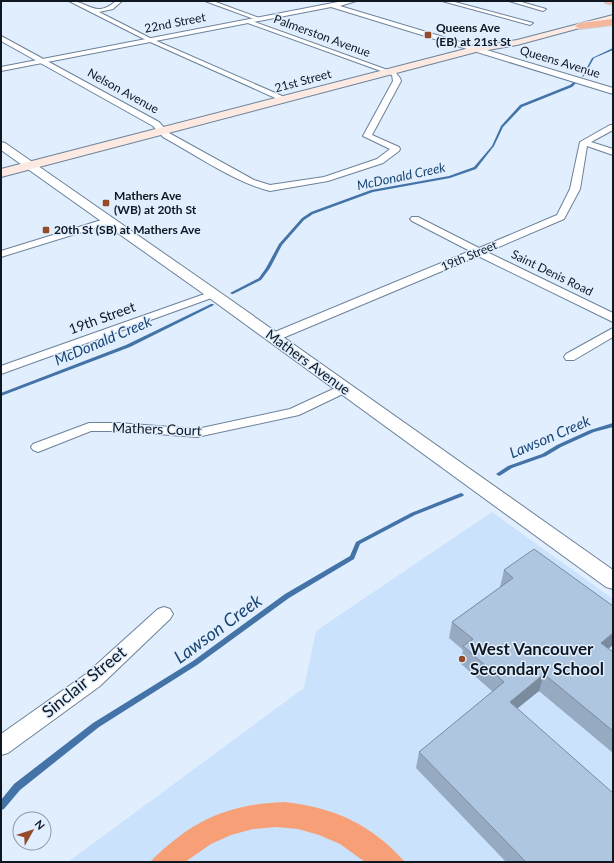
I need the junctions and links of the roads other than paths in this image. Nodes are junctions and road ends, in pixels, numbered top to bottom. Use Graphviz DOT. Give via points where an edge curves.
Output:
graph roads {
  1 [pos="72,1"];
  2 [pos="119,1"];
  3 [pos="208,1"];
  4 [pos="316,1"];
  5 [pos="353,1"];
  6 [pos="445,1"];
  7 [pos="512,1"];
  8 [pos="608,1"];
  9 [pos="613,2"];
  10 [pos="331,5"];
  11 [pos="543,9"];
  12 [pos="96,11"];
  13 [pos="613,17"];
  14 [pos="260,19"];
  15 [pos="247,22"];
  16 [pos="613,22"];
  17 [pos="530,23"];
  18 [pos="580,26"];
  19 [pos="1,38"];
  20 [pos="150,40"];
  21 [pos="476,49"];
  22 [pos="43,60"];
  23 [pos="1,69"];
  24 [pos="388,72"];
  25 [pos="613,91"];
  26 [pos="285,99"];
  27 [pos="613,127"];
  28 [pos="164,131"];
  29 [pos="584,142"];
  30 [pos="1,145"];
  31 [pos="613,152"];
  32 [pos="30,166"];
  33 [pos="1,173"];
  34 [pos="415,219"];
  35 [pos="108,221"];
  36 [pos="479,252"];
  37 [pos="1,254"];
  38 [pos="213,294"];
  39 [pos="613,318"];
  40 [pos="613,332"];
  41 [pos="274,337"];
  42 [pos="570,357"];
  43 [pos="1,370"];
  44 [pos="344,388"];
  45 [pos="38,447"];
  46 [pos="613,581"];
  47 [pos="164,614"];
  48 [pos="1,746"];
  1 -- 12 [label="street"];
  2 -- 12 [label="street" via="111,8"];
  3 -- 14 [label="street, Palmerston Avenue"];
  4 -- 10 [label="street, Queens Avenue"];
  5 -- 10 [label="street, 22nd Street"];
  6 -- 17 [label="street"];
  7 -- 11 [label="street"];
  8 -- 9 [label="highway"];
  10 -- 14 [label="street, 22nd Street"];
  10 -- 21 [label="street, Queens Avenue"];
  12 -- 20 [label="street"];
  13 -- 18 [label="main road, 21st Street"];
  14 -- 15 [label="street, 22nd Street"];
  15 -- 20 [label="street, 22nd Street"];
  15 -- 24 [label="street, Palmerston Avenue"];
  16 -- 18 [label="highway"];
  18 -- 21 [label="main road, 21st Street" via="518,42"];
  19 -- 22 [label="street, Nelson Avenue"];
  20 -- 22 [label="street, 22nd Street"];
  20 -- 26 [label="street"];
  21 -- 24 [label="main road, 21st Street"];
  21 -- 25 [label="street, Queens Avenue"];
  22 -- 23 [label="street, 22nd Street"];
  22 -- 28 [label="street, Nelson Avenue"];
  24 -- 26 [label="main road, 21st Street"];
  24 -- 28 [label="street, Nelson Avenue" via="394,74 397,81 366,136 396,149 380,161 325,179 270,188 251,182 166,135"];
  26 -- 28 [label="main road, 21st Street"];
  27 -- 29 [label="street"];
  28 -- 32 [label="main road, 21st Street"];
  29 -- 31 [label="street"];
  29 -- 36 [label="street, 19th Street" via="575,189 561,217"];
  30 -- 32 [label="street, Mathers Avenue"];
  32 -- 33 [label="main road, 21st Street"];
  32 -- 35 [label="street, Mathers Avenue"];
  34 -- 36 [label="street"];
  35 -- 37 [label="street"];
  35 -- 38 [label="street, Mathers Avenue"];
  36 -- 39 [label="street, Saint Denis Road"];
  36 -- 41 [label="street, 19th Street"];
  38 -- 41 [label="street, Mathers Avenue"];
  38 -- 43 [label="street, 19th Street"];
  40 -- 42 [label="street"];
  41 -- 44 [label="street, Mathers Avenue"];
  44 -- 45 [label="street, Mathers Court" via="294,412 197,433 89,427"];
  44 -- 46 [label="street, Mathers Avenue"];
  47 -- 48 [label="street, Sinclair Street" via="93,680"];
}
